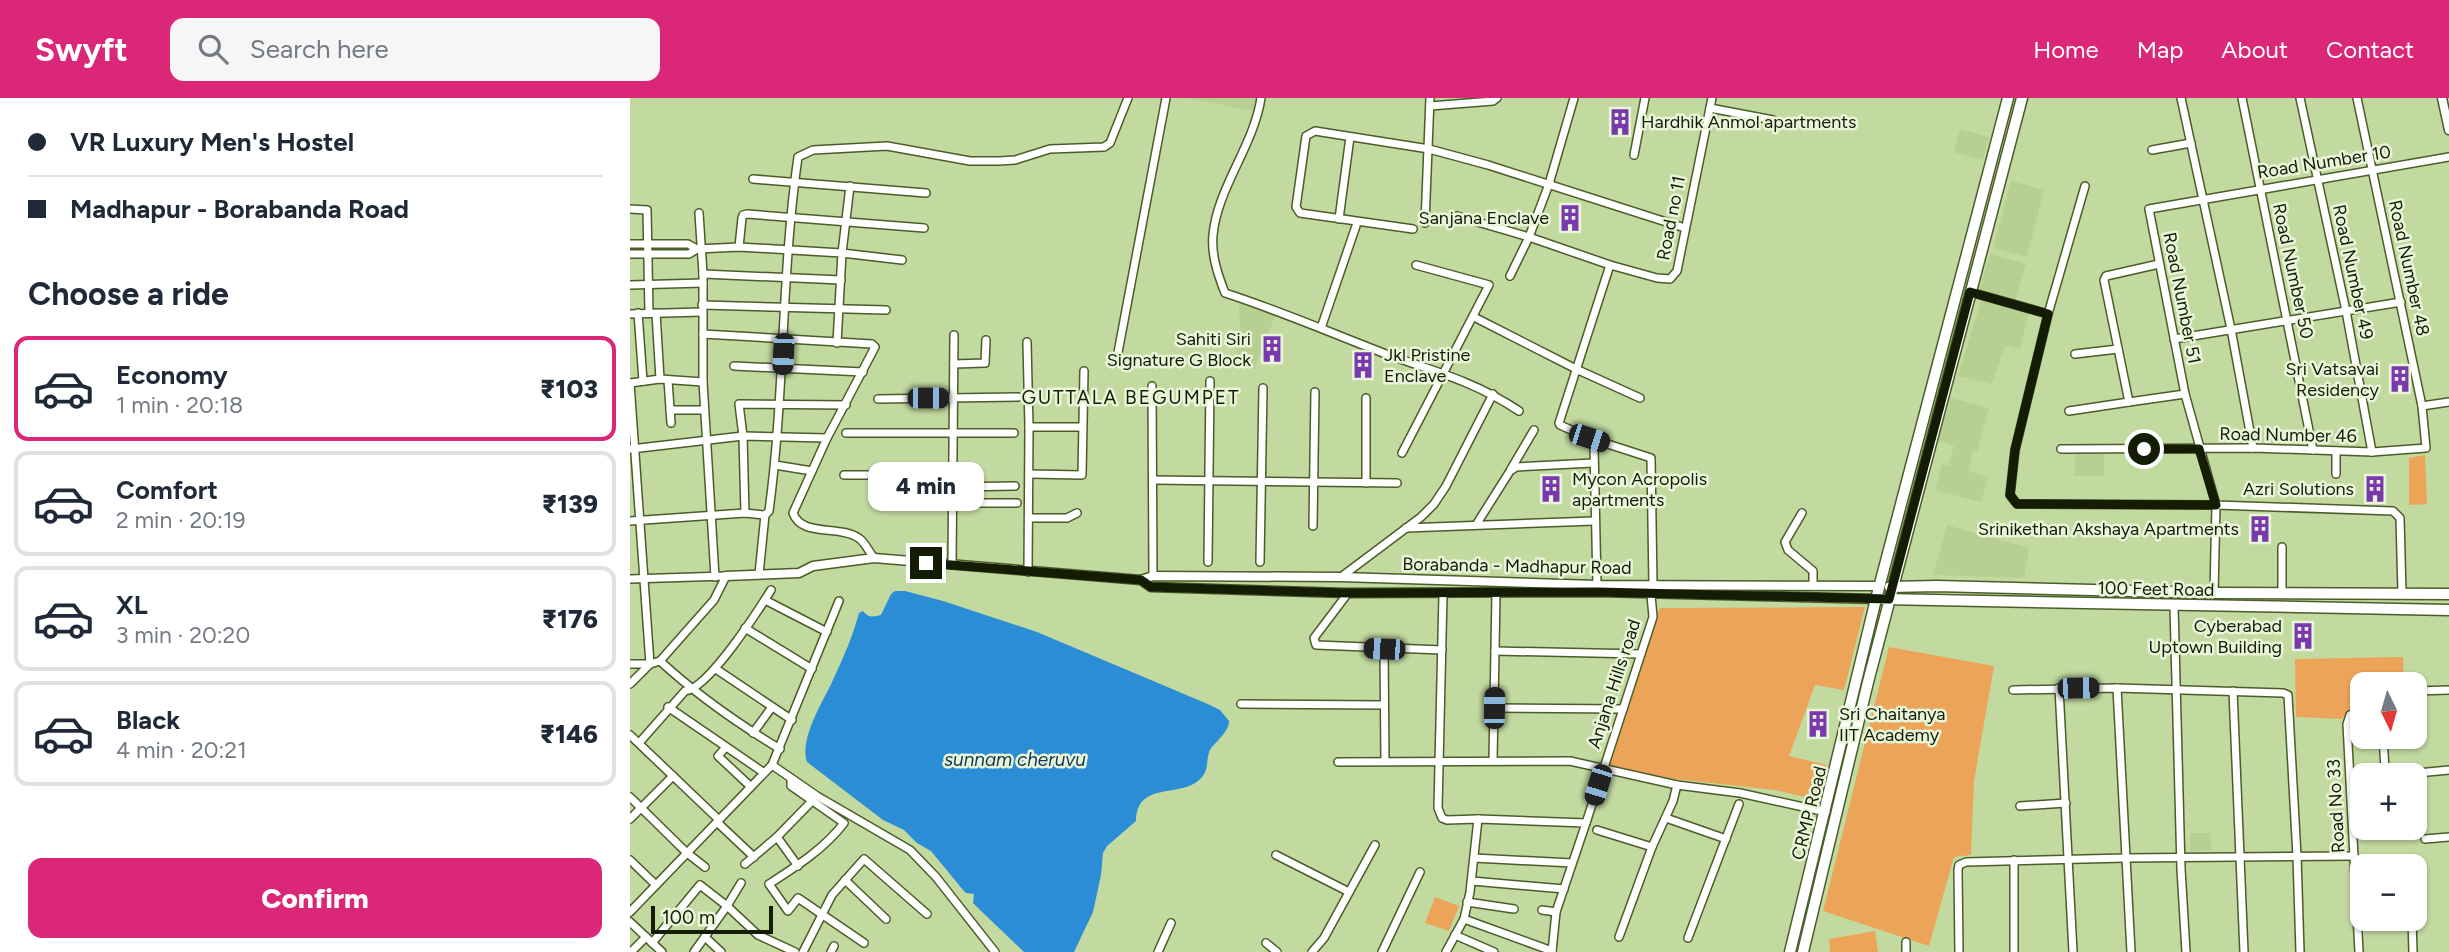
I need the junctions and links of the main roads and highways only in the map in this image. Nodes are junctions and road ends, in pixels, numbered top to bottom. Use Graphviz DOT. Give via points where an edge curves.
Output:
graph roads {
  1 [pos="2008,98"];
  2 [pos="2022,98"];
  3 [pos="1880,586"];
  4 [pos="1893,587"];
  5 [pos="2358,593"];
  6 [pos="2449,594"];
  7 [pos="1876,599"];
  8 [pos="1889,599"];
  9 [pos="2358,608"];
  10 [pos="2449,610"];
  11 [pos="1790,952"];
  12 [pos="1803,952"];
  1 -- 3 [label="main road"];
  2 -- 4 [label="main road"];
  3 -- 4 [label="main road, 100 Feet Road"];
  3 -- 7 [label="main road"];
  4 -- 5 [label="main road, 100 Feet Road"];
  4 -- 8 [label="main road, CRMP Road"];
  5 -- 6 [label="main road, 100 Feet Road"];
  5 -- 9 [label="main road"];
  7 -- 8 [label="main road, 100 Feet Road"];
  7 -- 11 [label="main road, CRMP Road"];
  8 -- 9 [label="main road, 100 Feet Road"];
  8 -- 12 [label="main road, CRMP Road"];
  9 -- 10 [label="main road, 100 Feet Road"];
}
